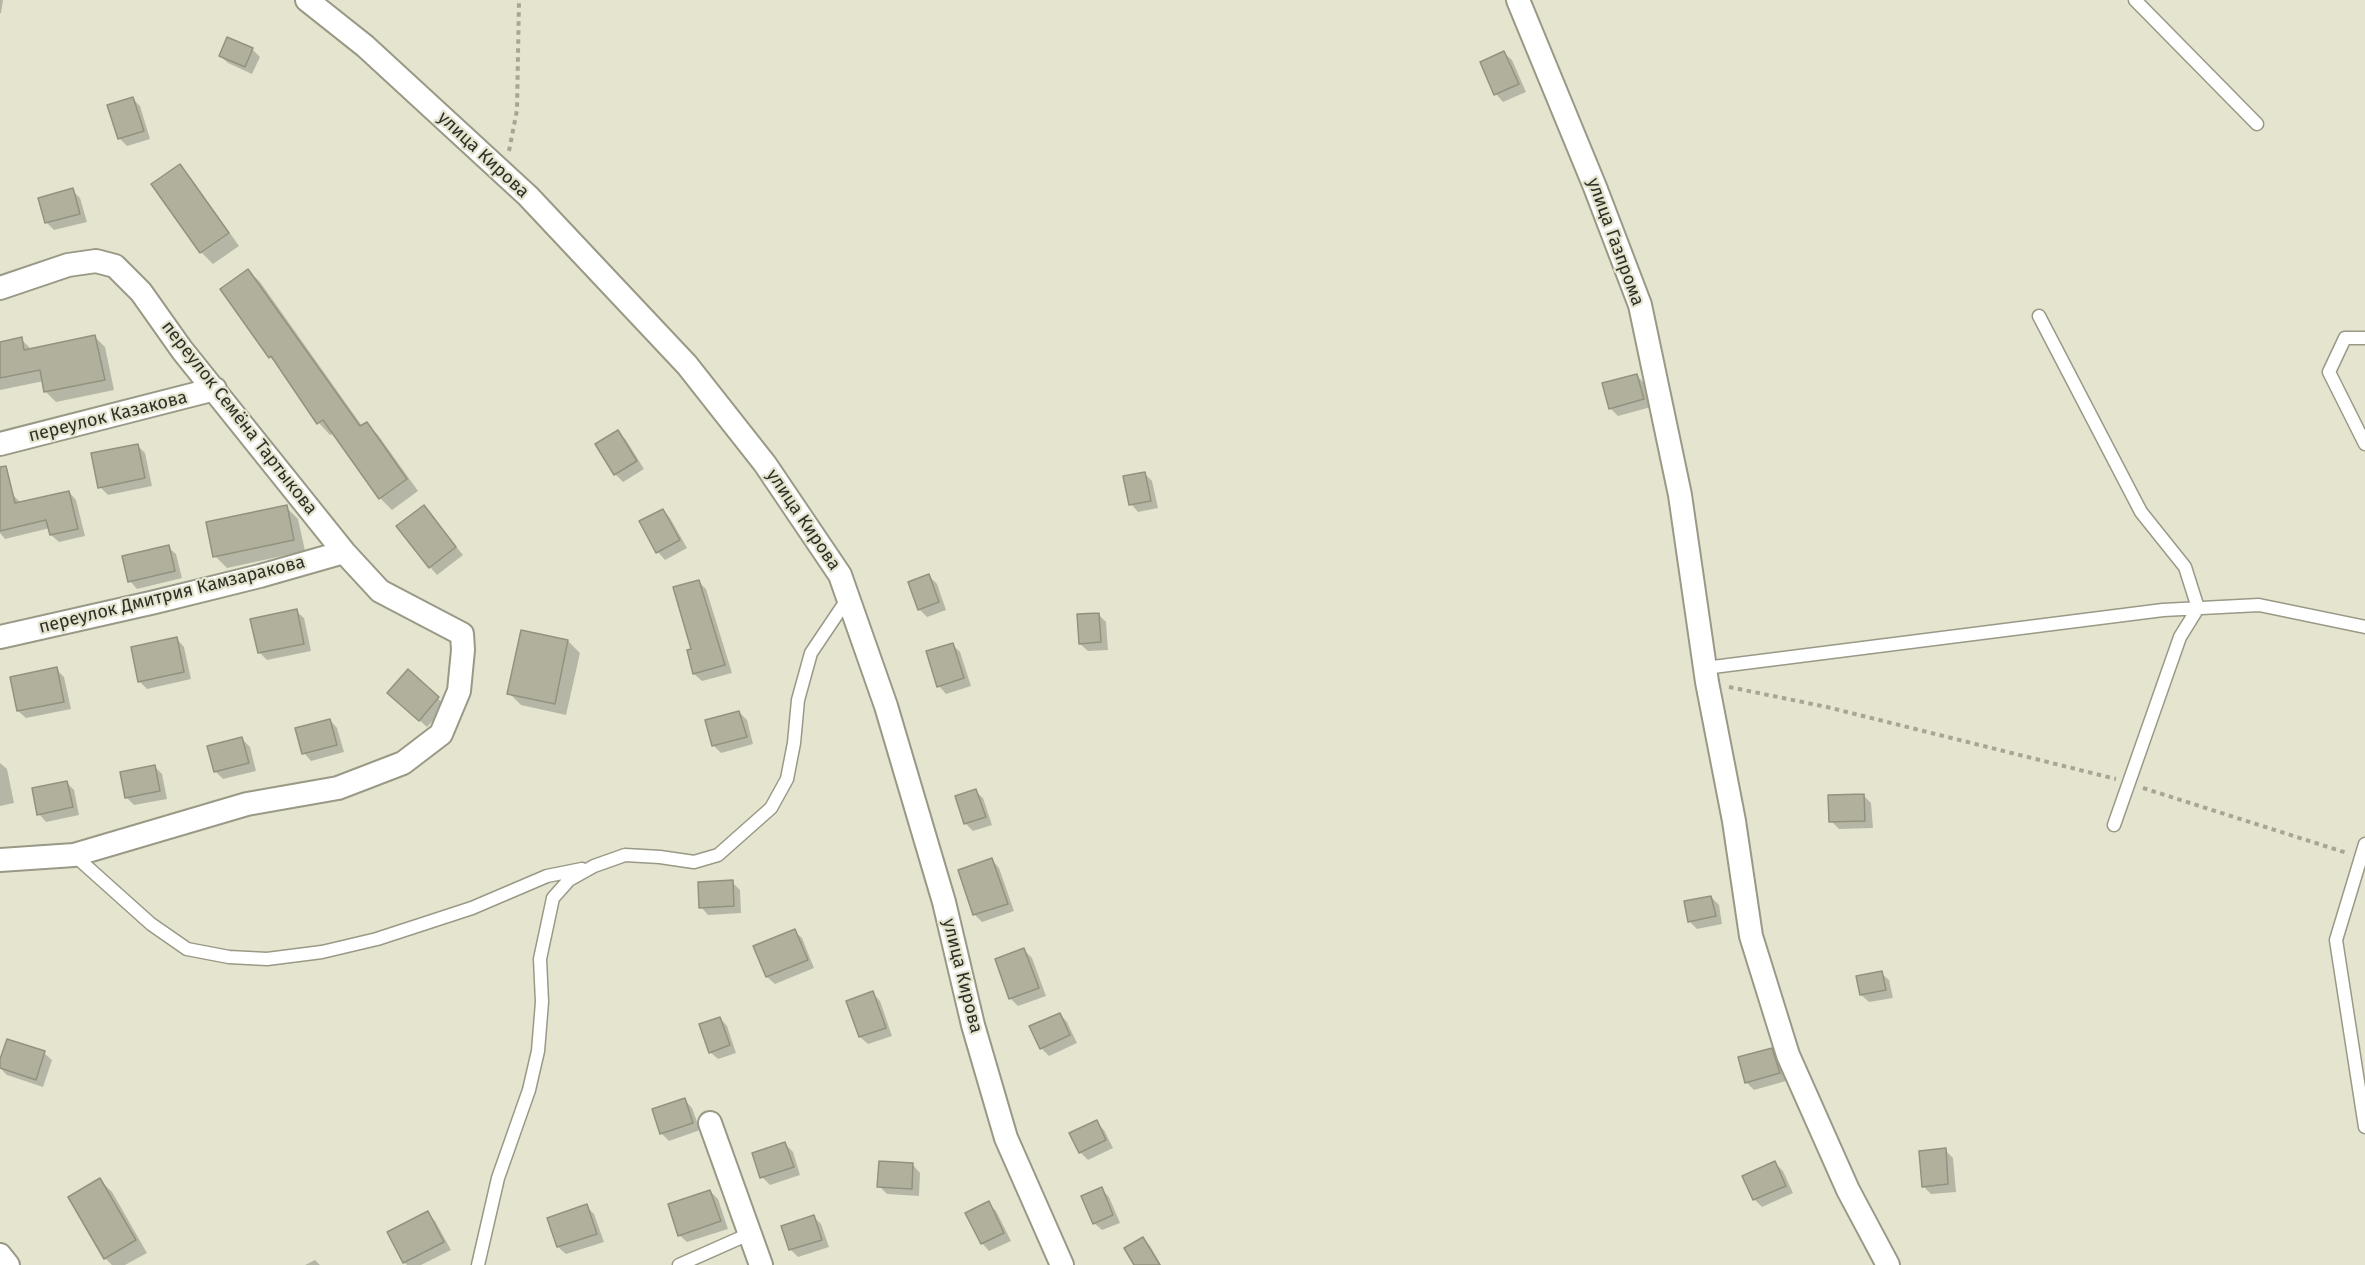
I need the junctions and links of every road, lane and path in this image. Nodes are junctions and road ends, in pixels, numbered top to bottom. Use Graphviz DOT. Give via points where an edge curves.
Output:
graph roads {
  1 [pos="307,0"];
  2 [pos="519,0"];
  3 [pos="1518,0"];
  4 [pos="2135,0"];
  5 [pos="2258,124"];
  6 [pos="505,175"];
  7 [pos="0,288"];
  8 [pos="2039,316"];
  9 [pos="2365,338"];
  10 [pos="215,389"];
  11 [pos="0,444"];
  12 [pos="2365,444"];
  13 [pos="344,552"];
  14 [pos="848,598"];
  15 [pos="2198,608"];
  16 [pos="2365,627"];
  17 [pos="0,637"];
  18 [pos="1706,675"];
  19 [pos="2129,783"];
  20 [pos="2114,825"];
  21 [pos="2365,844"];
  22 [pos="74,855"];
  23 [pos="2361,857"];
  24 [pos="0,860"];
  25 [pos="594,866"];
  26 [pos="710,1123"];
  27 [pos="2365,1127"];
  28 [pos="749,1234"];
  29 [pos="0,1255"];
  30 [pos="8,1265"];
  31 [pos="478,1265"];
  32 [pos="679,1265"];
  33 [pos="761,1265"];
  34 [pos="1062,1265"];
  35 [pos="1888,1265"];
  1 -- 6 [label="street, улица Кирова" via="365,46"];
  2 -- 6 [label="path" via="517,110"];
  3 -- 18 [label="street, улица Газпрома" via="1640,305 1680,495"];
  4 -- 5 [label="lane"];
  6 -- 14 [label="street, улица Кирова" via="687,365 765,464 840,575"];
  7 -- 10 [label="street, переулок Семёна Тартыкова" via="68,265 96,261 115,266 141,292"];
  8 -- 15 [label="lane" via="2141,512 2186,567"];
  9 -- 12 [label="lane" via="2346,338 2329,372"];
  10 -- 11 [label="street, переулок Казакова"];
  10 -- 13 [label="street, переулок Семёна Тартыкова"];
  13 -- 17 [label="street, переулок Дмитрия Камзаракова" via="155,602"];
  13 -- 22 [label="street, переулок Семёна Тартыкова" via="380,591 462,634 459,691 441,734 403,763 338,788 247,804"];
  14 -- 25 [label="lane" via="811,653 798,700 787,779 771,807 718,855 694,862 625,855"];
  14 -- 34 [label="street, улица Кирова" via="886,706 941,891 973,1025 1006,1138"];
  15 -- 16 [label="lane" via="2259,605"];
  15 -- 18 [label="lane"];
  15 -- 19 [label="lane" via="2180,637"];
  18 -- 19 [label="path"];
  18 -- 35 [label="street, улица Газпрома" via="1751,936 1788,1055 1848,1190"];
  19 -- 20 [label="lane"];
  19 -- 23 [label="path"];
  21 -- 23 [label="lane"];
  22 -- 24 [label="street"];
  22 -- 25 [label="lane" via="151,924 187,949 267,959 377,939 472,908 547,876"];
  23 -- 27 [label="lane" via="2336,940"];
  25 -- 31 [label="lane" via="569,880 553,898 540,959 538,1051 529,1090 498,1178"];
  26 -- 28 [label="street"];
  28 -- 32 [label="lane"];
  28 -- 33 [label="street"];
  29 -- 30 [label="street"];
}
